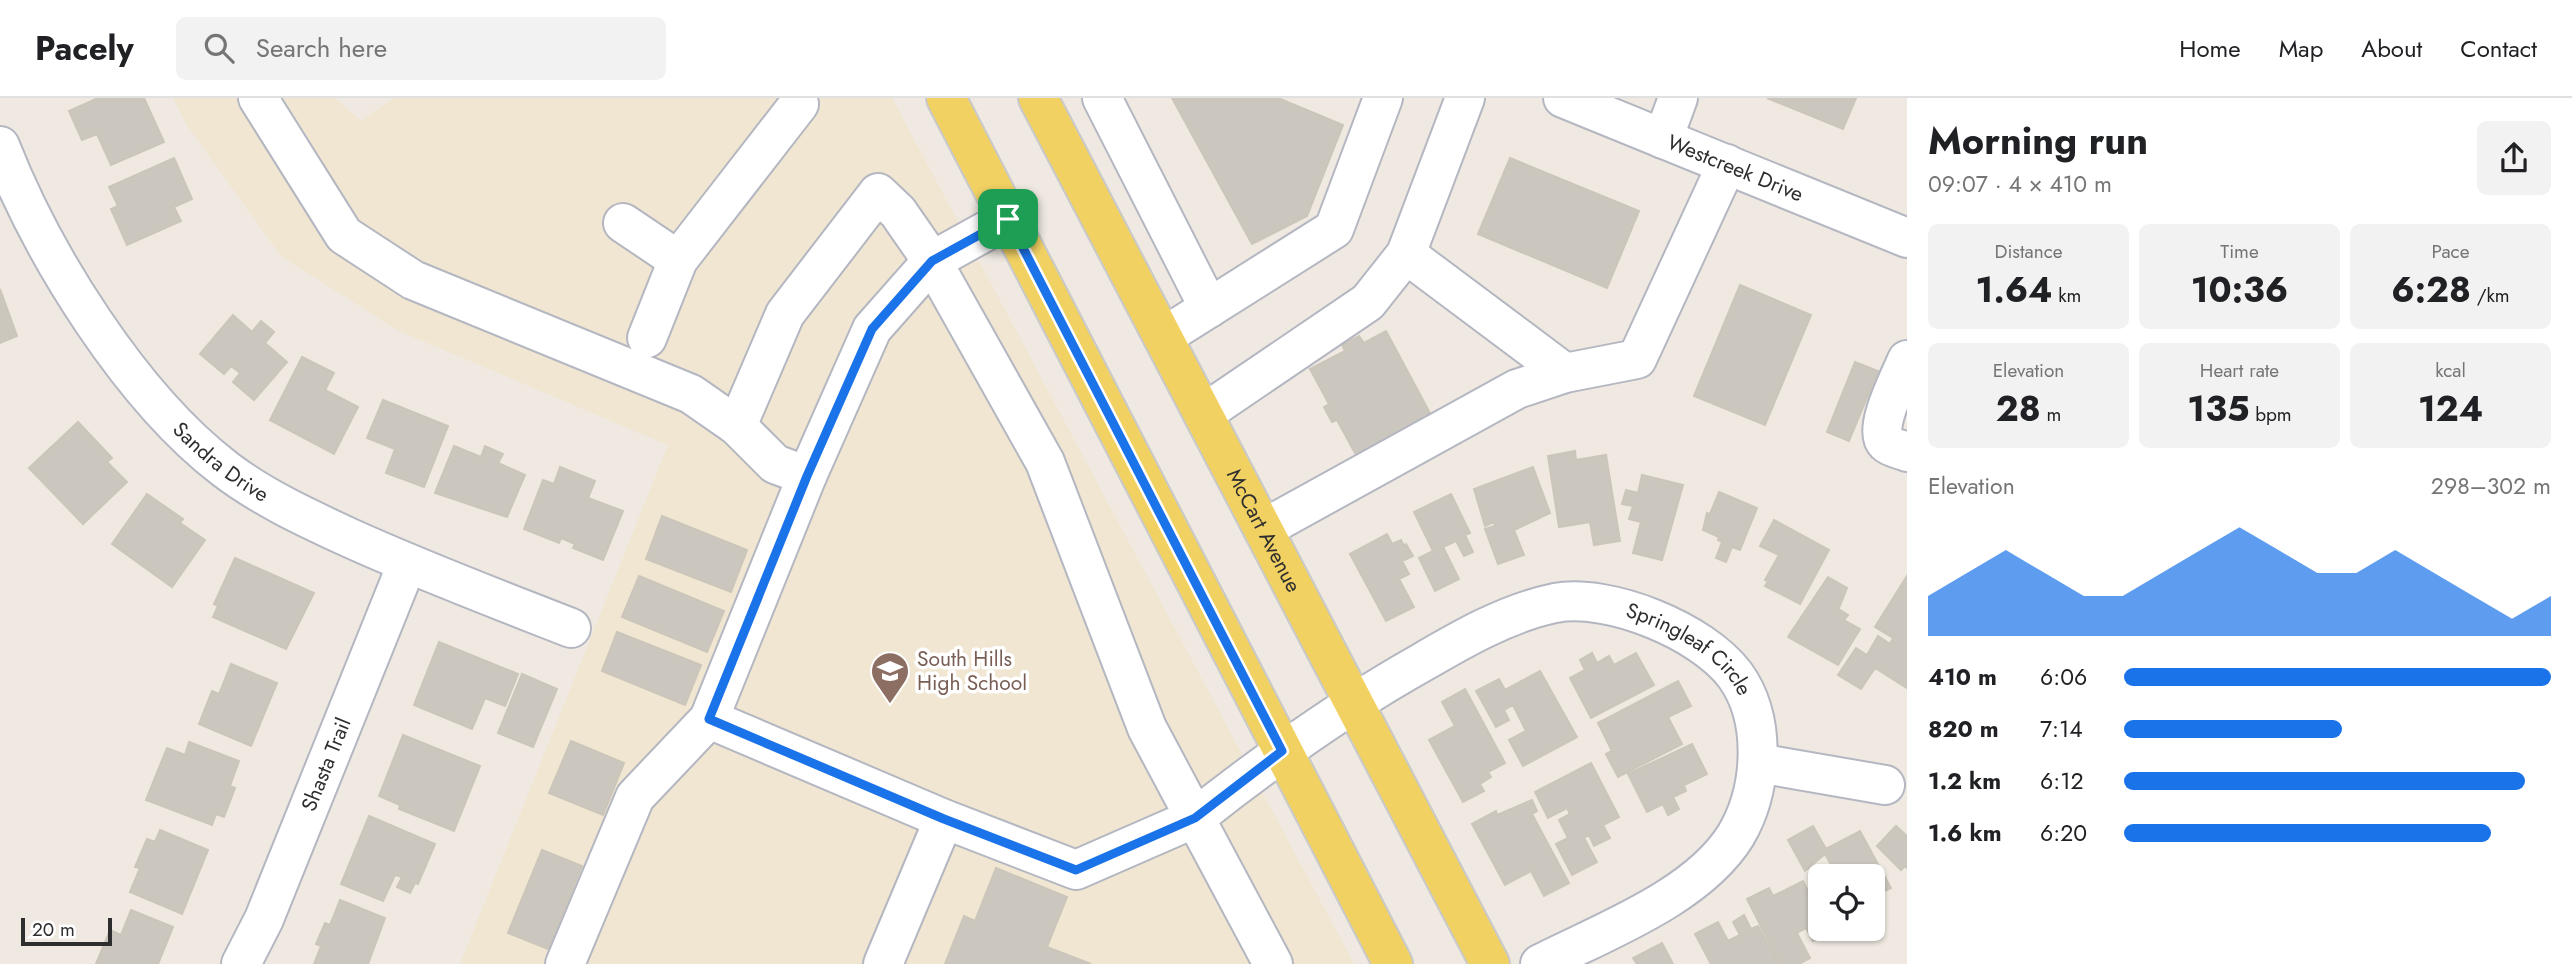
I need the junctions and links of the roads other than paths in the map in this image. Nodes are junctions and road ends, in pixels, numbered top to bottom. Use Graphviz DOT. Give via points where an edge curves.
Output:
graph roads {
  1 [pos="258,98"];
  2 [pos="946,98"];
  3 [pos="1038,98"];
  4 [pos="1102,98"];
  5 [pos="1383,98"];
  6 [pos="1465,98"];
  7 [pos="1563,98"];
  8 [pos="1678,98"];
  9 [pos="799,104"];
  10 [pos="1663,139"];
  11 [pos="0,146"];
  12 [pos="1727,164"];
  13 [pos="1008,219"];
  14 [pos="622,223"];
  15 [pos="1907,238"];
  16 [pos="1406,254"];
  17 [pos="678,260"];
  18 [pos="932,261"];
  19 [pos="1209,308"];
  20 [pos="1163,337"];
  21 [pos="646,338"];
  22 [pos="1907,360"];
  23 [pos="1564,373"];
  24 [pos="1203,414"];
  25 [pos="737,426"];
  26 [pos="1907,452"];
  27 [pos="807,476"];
  28 [pos="1264,530"];
  29 [pos="407,564"];
  30 [pos="571,628"];
  31 [pos="1353,701"];
  32 [pos="709,719"];
  33 [pos="1282,751"];
  34 [pos="1758,763"];
  35 [pos="1885,785"];
  36 [pos="1195,818"];
  37 [pos="944,819"];
  38 [pos="241,964"];
  39 [pos="565,964"];
  40 [pos="883,964"];
  41 [pos="1273,964"];
  42 [pos="1393,964"];
  43 [pos="1490,964"];
  44 [pos="1540,964"];
  1 -- 25 [label="street" via="344,235 413,279 691,394"];
  2 -- 13 [label="main road"];
  3 -- 20 [label="main road, McCart Avenue"];
  4 -- 19 [label="street"];
  5 -- 19 [label="street" via="1334,229"];
  6 -- 16 [label="street"];
  7 -- 10 [label="street, Westcreek Drive"];
  8 -- 10 [label="street"];
  9 -- 17 [label="street"];
  10 -- 12 [label="street, Westcreek Drive"];
  11 -- 29 [label="street, Sandra Drive" via="44,238 104,335 173,423 226,469 292,511"];
  12 -- 15 [label="street, Westcreek Drive"];
  12 -- 23 [label="street" via="1637,359"];
  13 -- 18 [label="street"];
  13 -- 33 [label="main road"];
  14 -- 17 [label="street"];
  16 -- 23 [label="street"];
  16 -- 24 [label="street" via="1368,302"];
  17 -- 21 [label="street"];
  18 -- 25 [label="street" via="898,212 878,193 785,314"];
  18 -- 27 [label="street" via="872,329"];
  18 -- 36 [label="street" via="1045,462 1147,728"];
  19 -- 20 [label="street"];
  20 -- 24 [label="main road, McCart Avenue"];
  22 -- 26 [label="street" via="1882,421 1881,435 1887,444"];
  23 -- 28 [label="street" via="1517,389"];
  24 -- 28 [label="main road, McCart Avenue"];
  25 -- 27 [label="street" via="775,464"];
  27 -- 32 [label="street"];
  28 -- 31 [label="main road, McCart Avenue"];
  29 -- 30 [label="street, Sandra Drive"];
  29 -- 38 [label="street, Shasta Trail" via="264,919"];
  31 -- 33 [label="street, Springleaf Circle"];
  31 -- 34 [label="street, Springleaf Circle" via="1477,632 1556,603 1592,601 1657,618 1734,673 1746,694 1760,750"];
  31 -- 43 [label="main road, McCart Avenue"];
  32 -- 37 [label="street, Springleaf Circle"];
  32 -- 39 [label="street" via="635,797"];
  33 -- 36 [label="street, Springleaf Circle"];
  33 -- 42 [label="main road"];
  34 -- 35 [label="street"];
  34 -- 44 [label="street, Springleaf Circle" via="1756,785 1736,834 1710,868 1666,899"];
  36 -- 37 [label="street, Springleaf Circle" via="1076,870"];
  36 -- 41 [label="street"];
  37 -- 40 [label="street"];
}
